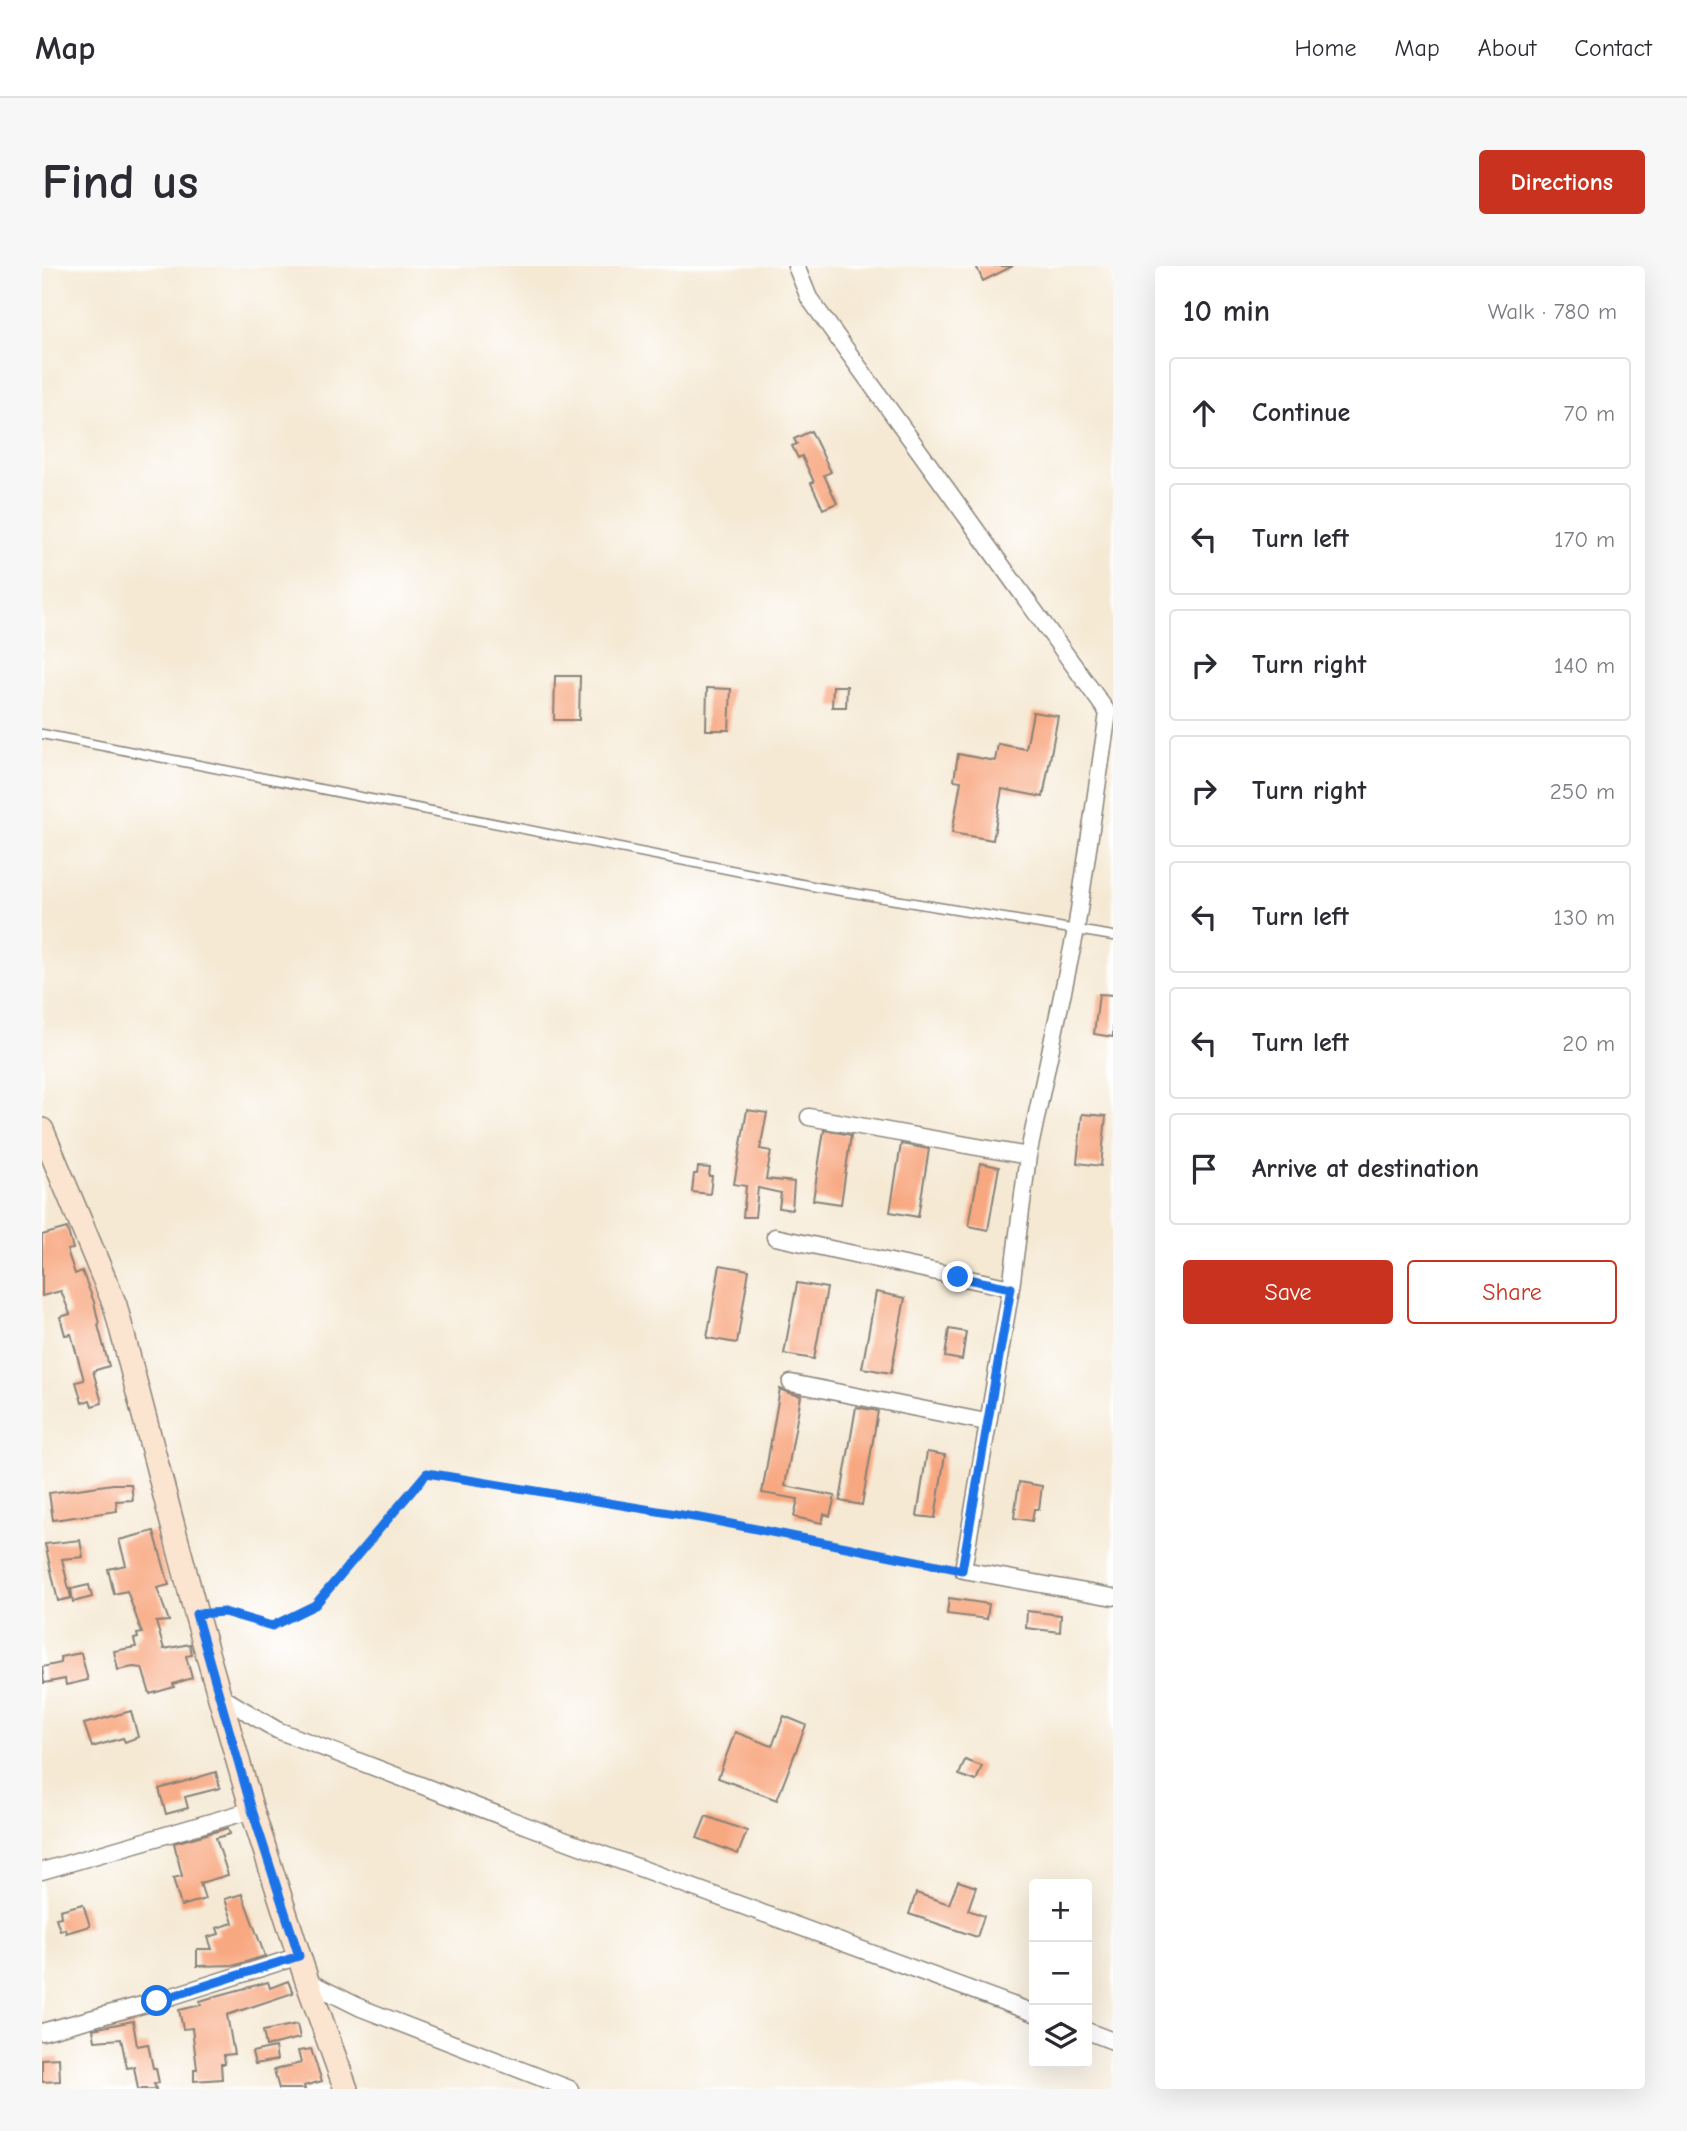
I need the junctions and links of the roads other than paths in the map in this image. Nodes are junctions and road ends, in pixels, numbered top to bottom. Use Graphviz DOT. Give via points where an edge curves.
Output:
graph roads {
  1 [pos="796,266"];
  2 [pos="42,734"];
  3 [pos="1076,930"];
  4 [pos="1113,936"];
  5 [pos="808,1117"];
  6 [pos="42,1130"];
  7 [pos="1027,1156"];
  8 [pos="775,1237"];
  9 [pos="1011,1288"];
  10 [pos="790,1384"];
  11 [pos="986,1422"];
  12 [pos="1113,1597"];
  13 [pos="220,1696"];
  14 [pos="252,1810"];
  15 [pos="42,1871"];
  16 [pos="299,1956"];
  17 [pos="307,1981"];
  18 [pos="1029,2011"];
  19 [pos="42,2032"];
  20 [pos="1092,2033"];
  21 [pos="1113,2040"];
  22 [pos="346,2089"];
  23 [pos="570,2089"];
  1 -- 3 [label="street" via="808,298 1108,713"];
  2 -- 3 [label="lane" via="817,887"];
  3 -- 4 [label="lane"];
  3 -- 7 [label="street"];
  5 -- 7 [label="street"];
  6 -- 13 [label="main road" via="115,1305"];
  7 -- 9 [label="street"];
  8 -- 9 [label="street"];
  9 -- 11 [label="street"];
  10 -- 11 [label="street"];
  11 -- 12 [label="street" via="962,1570"];
  13 -- 14 [label="main road"];
  13 -- 18 [label="street" via="276,1730"];
  14 -- 15 [label="street"];
  14 -- 16 [label="main road"];
  16 -- 17 [label="main road"];
  16 -- 19 [label="street"];
  17 -- 22 [label="main road"];
  17 -- 23 [label="street" via="361,2008"];
  20 -- 21 [label="street"];
}
